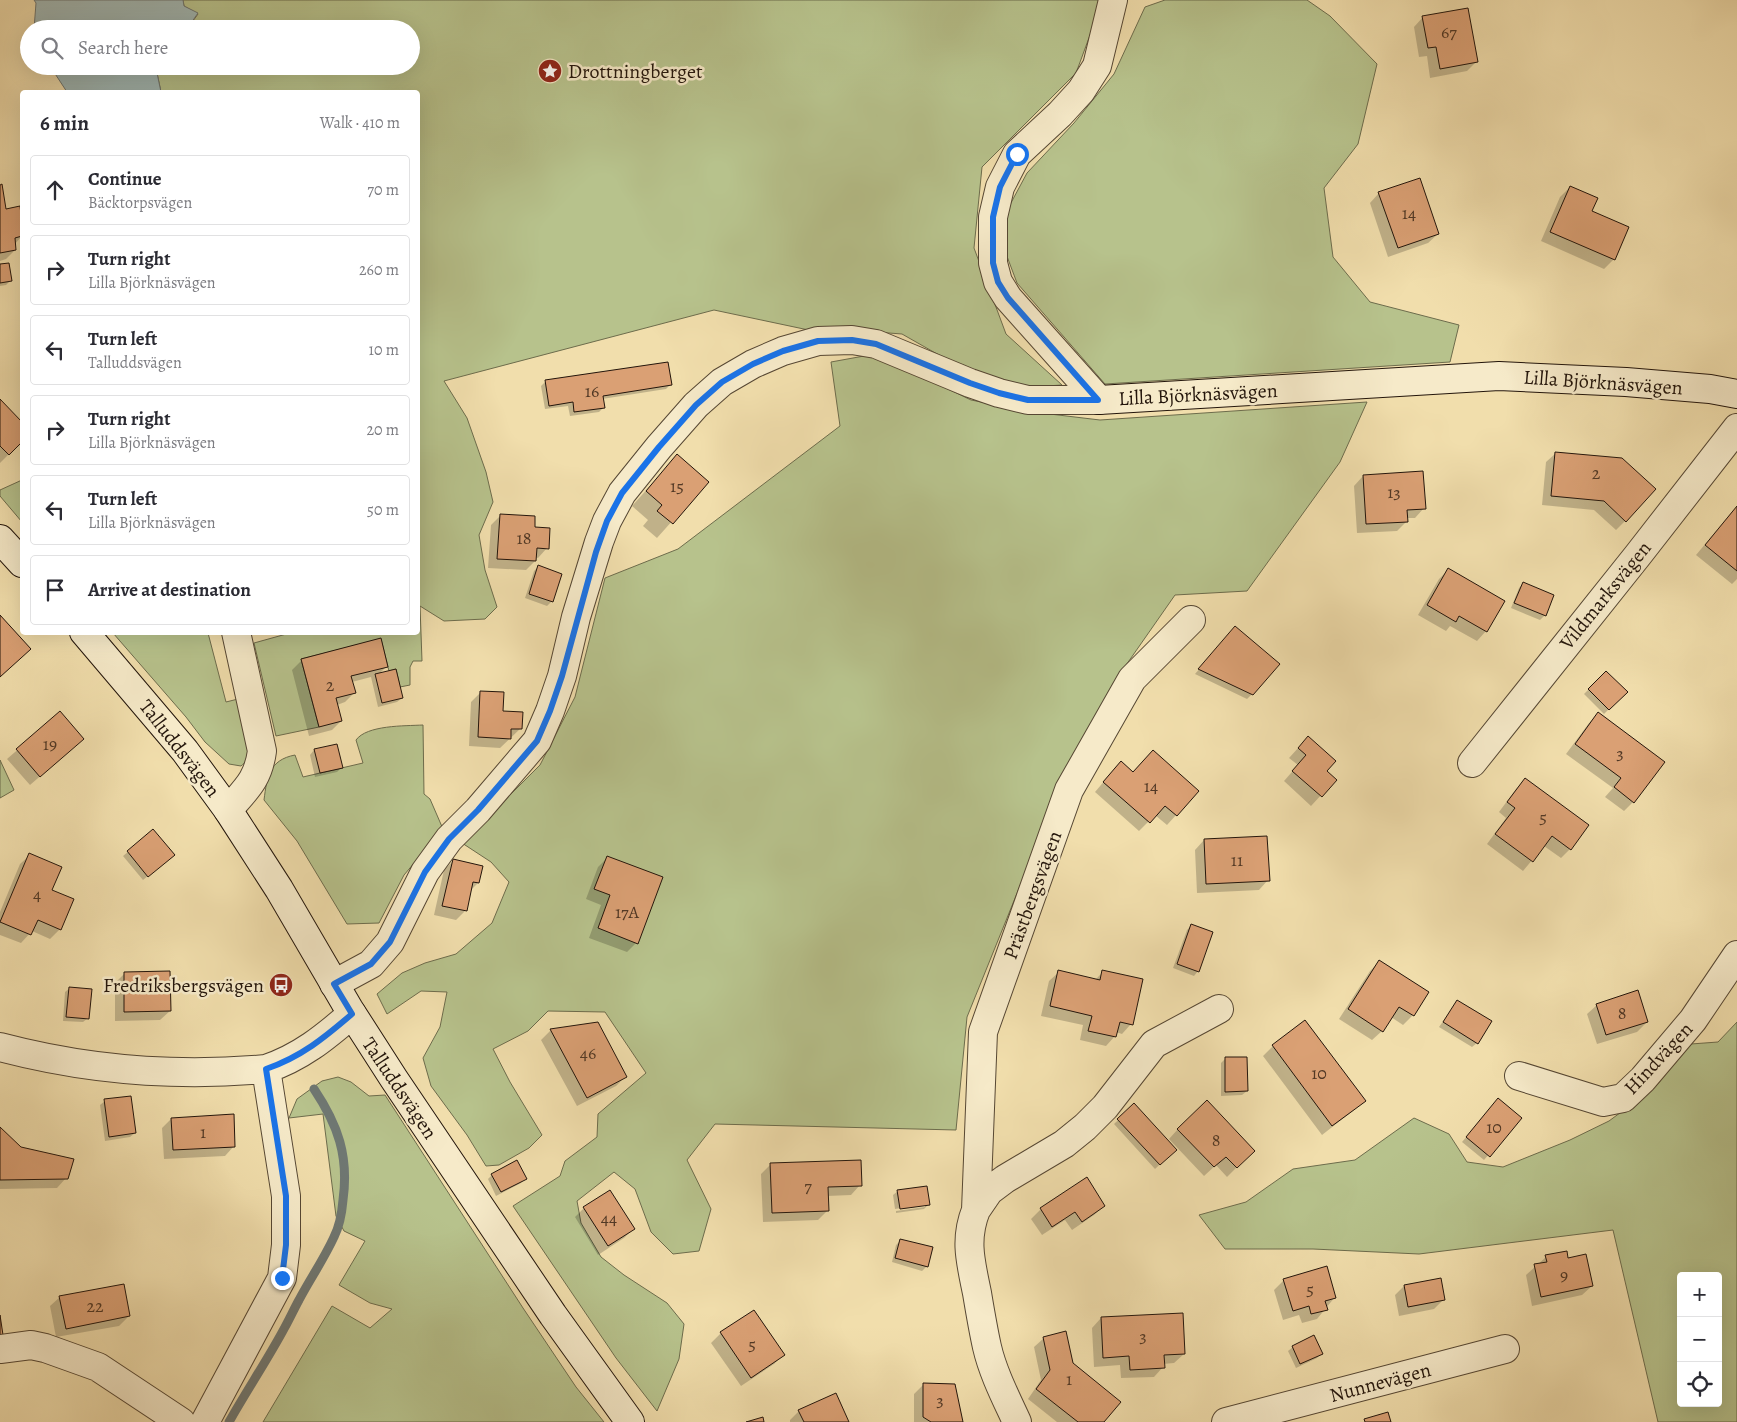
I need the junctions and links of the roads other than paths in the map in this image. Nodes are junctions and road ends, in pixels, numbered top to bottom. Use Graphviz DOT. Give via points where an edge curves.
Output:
graph roads {
  1 [pos="1113,0"];
  2 [pos="1737,394"];
  3 [pos="1098,400"];
  4 [pos="1737,428"];
  5 [pos="0,539"];
  6 [pos="20,561"];
  7 [pos="1191,620"];
  8 [pos="87,635"];
  9 [pos="237,635"];
  10 [pos="1472,763"];
  11 [pos="228,810"];
  12 [pos="1737,955"];
  13 [pos="334,984"];
  14 [pos="1219,1010"];
  15 [pos="352,1014"];
  16 [pos="0,1047"];
  17 [pos="266,1069"];
  18 [pos="1519,1076"];
  19 [pos="976,1210"];
  20 [pos="0,1349"];
  21 [pos="1505,1349"];
  22 [pos="181,1422"];
  23 [pos="205,1422"];
  24 [pos="630,1422"];
  25 [pos="1017,1422"];
  26 [pos="1226,1422"];
  1 -- 3 [label="street" via="1097,66 1081,91 1017,154 1000,187 993,217 993,263 998,282 1008,298"];
  2 -- 3 [label="street, Lilla Björknäsvägen" via="1644,384 1499,376"];
  3 -- 13 [label="street, Lilla Björknäsvägen" via="1028,400 999,393 876,344 852,340 818,341 783,351 722,382 696,405 659,447 622,493 607,521 562,676 537,741 449,839 425,872 390,942 371,964"];
  4 -- 10 [label="street, Vildmarksvägen"];
  5 -- 6 [label="street"];
  7 -- 19 [label="street, Prästbergsvägen" via="1132,679 1069,790 983,1032"];
  8 -- 11 [label="street, Talluddsvägen" via="185,751"];
  9 -- 11 [label="street" via="262,751 253,781"];
  11 -- 13 [label="street, Talluddsvägen"];
  12 -- 18 [label="street, Hindvägen" via="1693,1020 1623,1098 1604,1102"];
  13 -- 15 [label="street, Talluddsvägen"];
  14 -- 19 [label="street, Prästbergsvägen" via="1154,1044 1105,1107 1085,1127 1064,1144 1006,1179 989,1192"];
  15 -- 17 [label="street" via="304,1053"];
  15 -- 24 [label="street, Talluddsvägen" via="553,1315"];
  16 -- 17 [label="street" via="107,1068 166,1073"];
  17 -- 23 [label="street" via="286,1196 282,1278"];
  19 -- 25 [label="street, Prästbergsvägen" via="969,1240 984,1330 1002,1390"];
  20 -- 22 [label="street" via="45,1348 98,1367"];
  21 -- 26 [label="street, Nunnevägen"];
}
